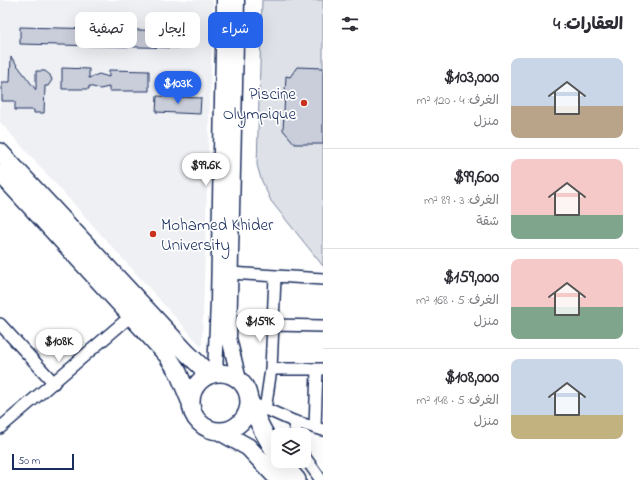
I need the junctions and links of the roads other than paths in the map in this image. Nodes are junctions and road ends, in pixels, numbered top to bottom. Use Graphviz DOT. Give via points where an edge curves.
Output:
graph roads {
  1 [pos="224,0"];
  2 [pos="237,0"];
  3 [pos="0,152"];
  4 [pos="0,173"];
  5 [pos="230,273"];
  6 [pos="275,277"];
  7 [pos="323,279"];
  8 [pos="132,315"];
  9 [pos="0,324"];
  10 [pos="272,325"];
  11 [pos="323,326"];
  12 [pos="271,369"];
  13 [pos="320,369"];
  14 [pos="213,374"];
  15 [pos="239,380"];
  16 [pos="54,383"];
  17 [pos="249,399"];
  18 [pos="191,403"];
  19 [pos="265,410"];
  20 [pos="292,421"];
  21 [pos="0,427"];
  22 [pos="294,428"];
  23 [pos="319,429"];
  24 [pos="219,431"];
  25 [pos="271,446"];
  26 [pos="311,466"];
  27 [pos="287,468"];
  28 [pos="279,480"];
  29 [pos="296,480"];
  30 [pos="321,480"];
  1 -- 14 [label="main road"];
  2 -- 5 [label="main road"];
  3 -- 14 [label="highway" via="176,342"];
  4 -- 8 [label="highway"];
  5 -- 6 [label="street"];
  5 -- 15 [label="main road" via="229,338"];
  6 -- 7 [label="street"];
  6 -- 10 [label="street"];
  8 -- 16 [label="street"];
  8 -- 18 [label="highway" via="167,355 178,372"];
  9 -- 16 [label="street"];
  10 -- 11 [label="street"];
  10 -- 12 [label="street"];
  12 -- 13 [label="street"];
  12 -- 19 [label="street"];
  13 -- 23 [label="street"];
  14 -- 15 [label="highway" via="224,373"];
  14 -- 18 [label="highway" via="204,378 194,389"];
  15 -- 17 [label="highway"];
  16 -- 21 [label="street"];
  17 -- 19 [label="street"];
  17 -- 24 [label="highway" via="248,409 238,425 229,430"];
  17 -- 25 [label="highway" via="253,413"];
  18 -- 24 [label="highway" via="200,423"];
  19 -- 20 [label="street"];
  20 -- 22 [label="street"];
  20 -- 23 [label="street"];
  24 -- 28 [label="highway" via="248,448"];
  26 -- 30 [label="street"];
  27 -- 29 [label="highway"];
}
